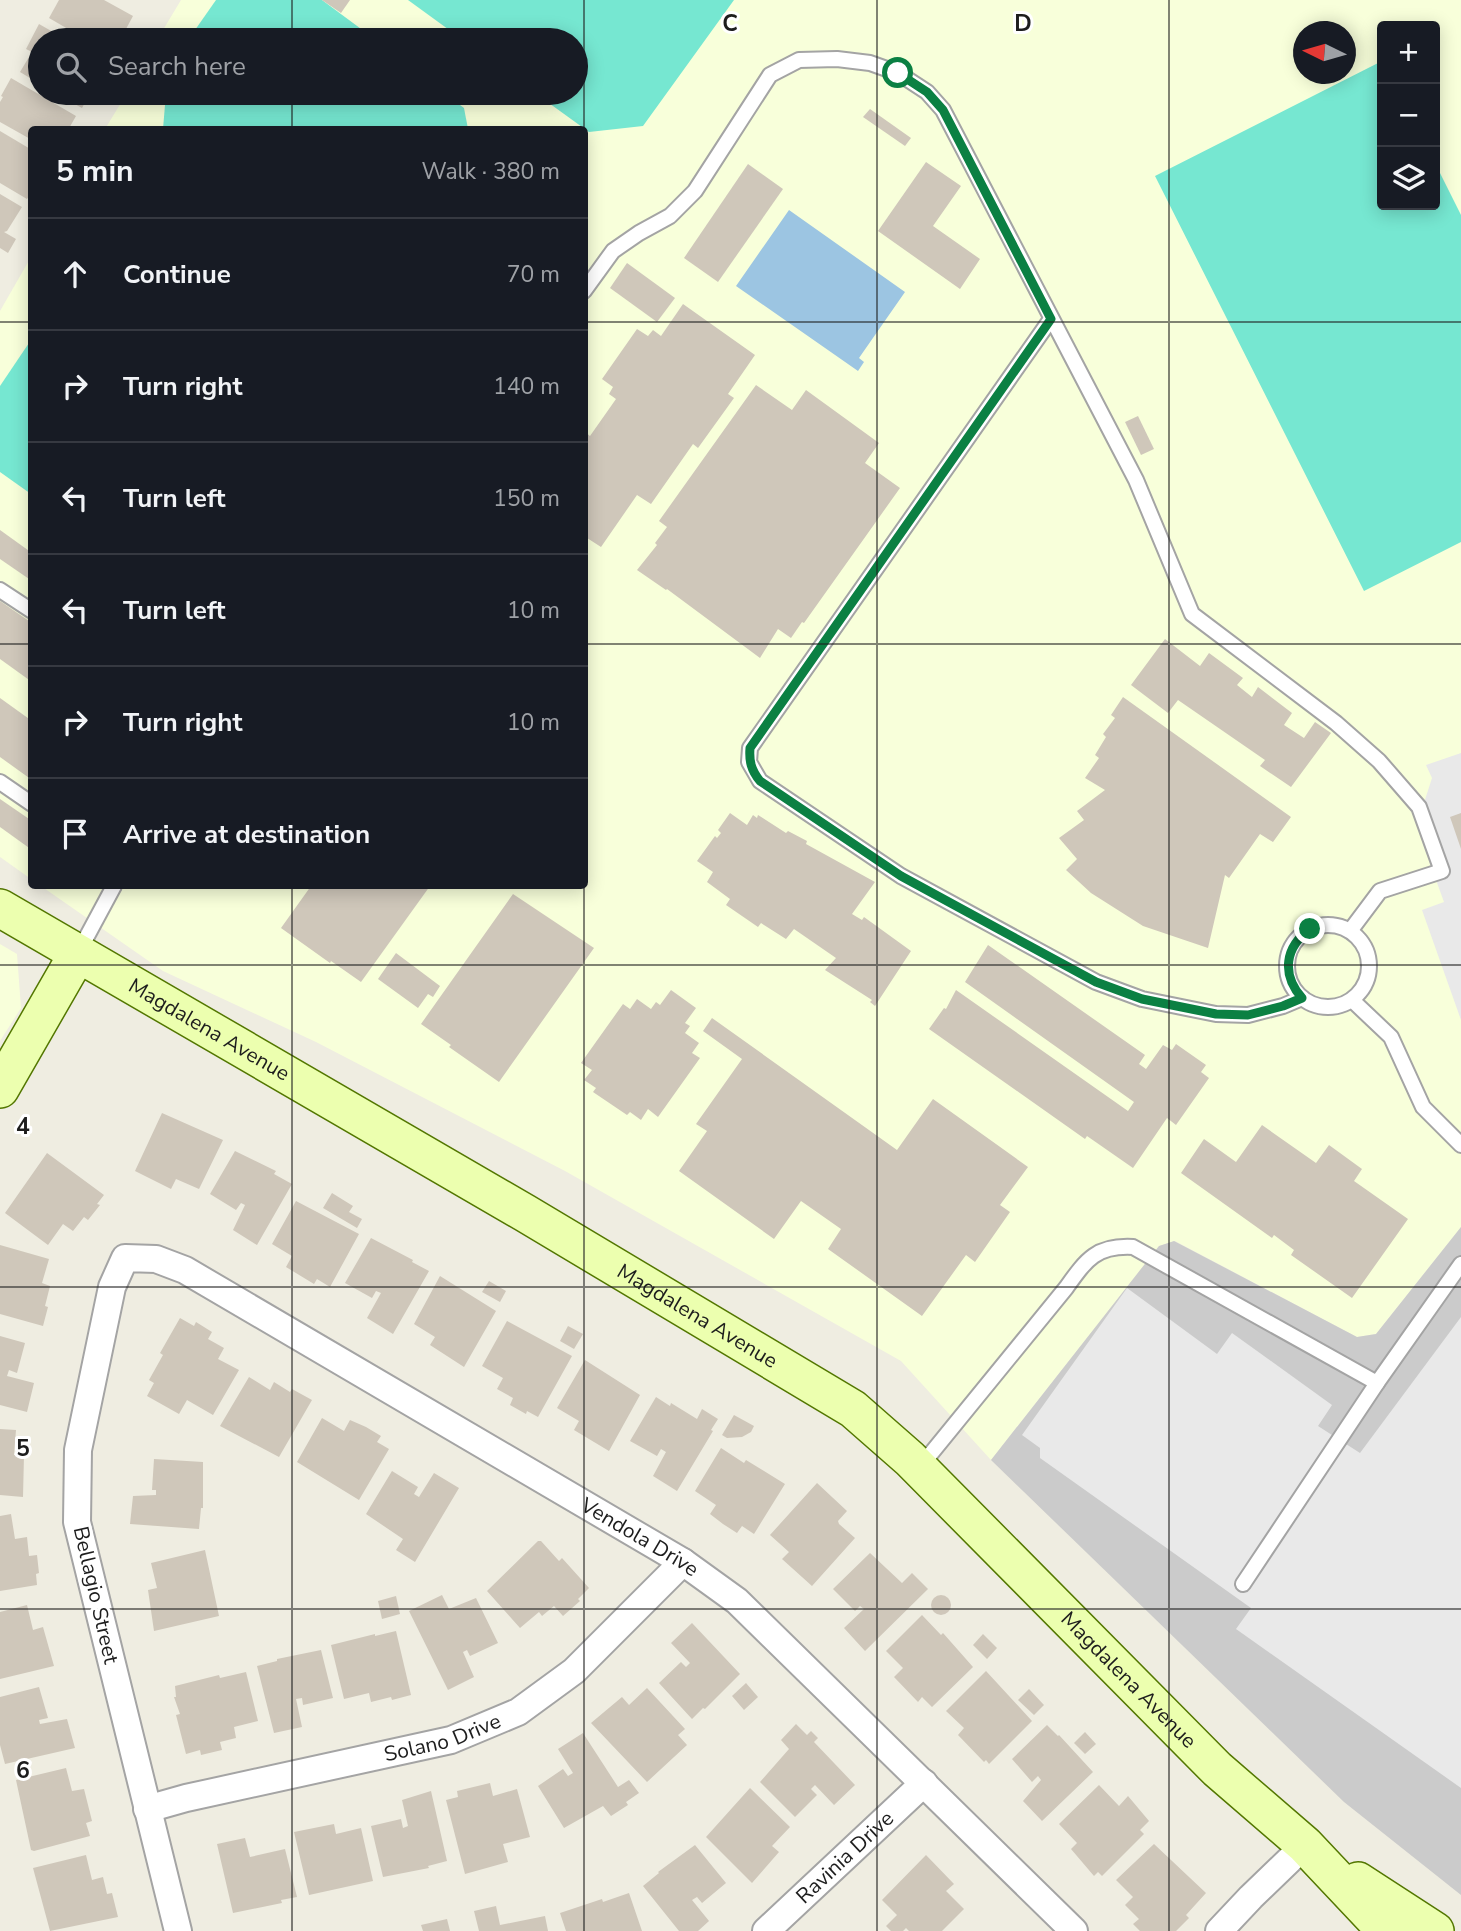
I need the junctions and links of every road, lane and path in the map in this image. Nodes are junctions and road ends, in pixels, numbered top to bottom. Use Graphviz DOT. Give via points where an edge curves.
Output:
graph roads {
  1 [pos="588,285"];
  2 [pos="1051,319"];
  3 [pos="0,590"];
  4 [pos="28,608"];
  5 [pos="0,782"];
  6 [pos="28,801"];
  7 [pos="112,889"];
  8 [pos="0,908"];
  9 [pos="1350,931"];
  10 [pos="77,955"];
  11 [pos="1302,998"];
  12 [pos="1352,1000"];
  13 [pos="0,1089"];
  14 [pos="1461,1145"];
  15 [pos="125,1258"];
  16 [pos="1461,1264"];
  17 [pos="1377,1383"];
  18 [pos="919,1468"];
  19 [pos="682,1562"];
  20 [pos="1244,1584"];
  21 [pos="924,1783"];
  22 [pos="147,1809"];
  23 [pos="1305,1845"];
  24 [pos="178,1931"];
  25 [pos="765,1931"];
  26 [pos="1074,1931"];
  27 [pos="1219,1931"];
  28 [pos="1386,1931"];
  29 [pos="1435,1931"];
  1 -- 2 [label="lane" via="613,251 670,216 695,191 770,75 799,61 837,59 898,73 927,92 943,110"];
  2 -- 9 [label="lane" via="1136,480 1192,614 1336,723 1379,761 1419,807 1442,871 1380,891"];
  2 -- 11 [label="lane" via="750,748 749,762 760,781 901,876 1096,982 1142,999 1216,1014 1248,1015"];
  3 -- 4 [label="lane"];
  5 -- 6 [label="lane"];
  7 -- 10 [label="lane"];
  8 -- 10 [label="street, Magdalena Avenue"];
  9 -- 11 [label="lane" via="1338,925 1310,929 1291,948 1289,976"];
  9 -- 12 [label="lane" via="1361,940 1370,966 1361,991"];
  10 -- 13 [label="street"];
  10 -- 18 [label="street, Magdalena Avenue" via="767,1356 853,1409"];
  11 -- 12 [label="lane" via="1327,1007"];
  12 -- 14 [label="lane" via="1391,1037 1423,1107"];
  15 -- 19 [label="street, Vendola Drive" via="156,1259 185,1270"];
  15 -- 22 [label="street, Bellagio Street" via="113,1287 78,1450 77,1522"];
  16 -- 17 [label="lane"];
  17 -- 18 [label="lane" via="1133,1247 1117,1246 1084,1261"];
  17 -- 20 [label="lane"];
  18 -- 23 [label="street, Magdalena Avenue" via="1217,1769"];
  19 -- 21 [label="street, Vendola Drive" via="737,1601"];
  19 -- 22 [label="street, Solano Drive" via="574,1671 518,1712 451,1740"];
  21 -- 25 [label="street, Ravinia Drive"];
  21 -- 26 [label="street, Vendola Drive"];
  22 -- 24 [label="street, Bellagio Street"];
  23 -- 27 [label="street"];
  23 -- 28 [label="street, Magdalena Avenue"];
  23 -- 29 [label="street, Magdalena Avenue"];
}
